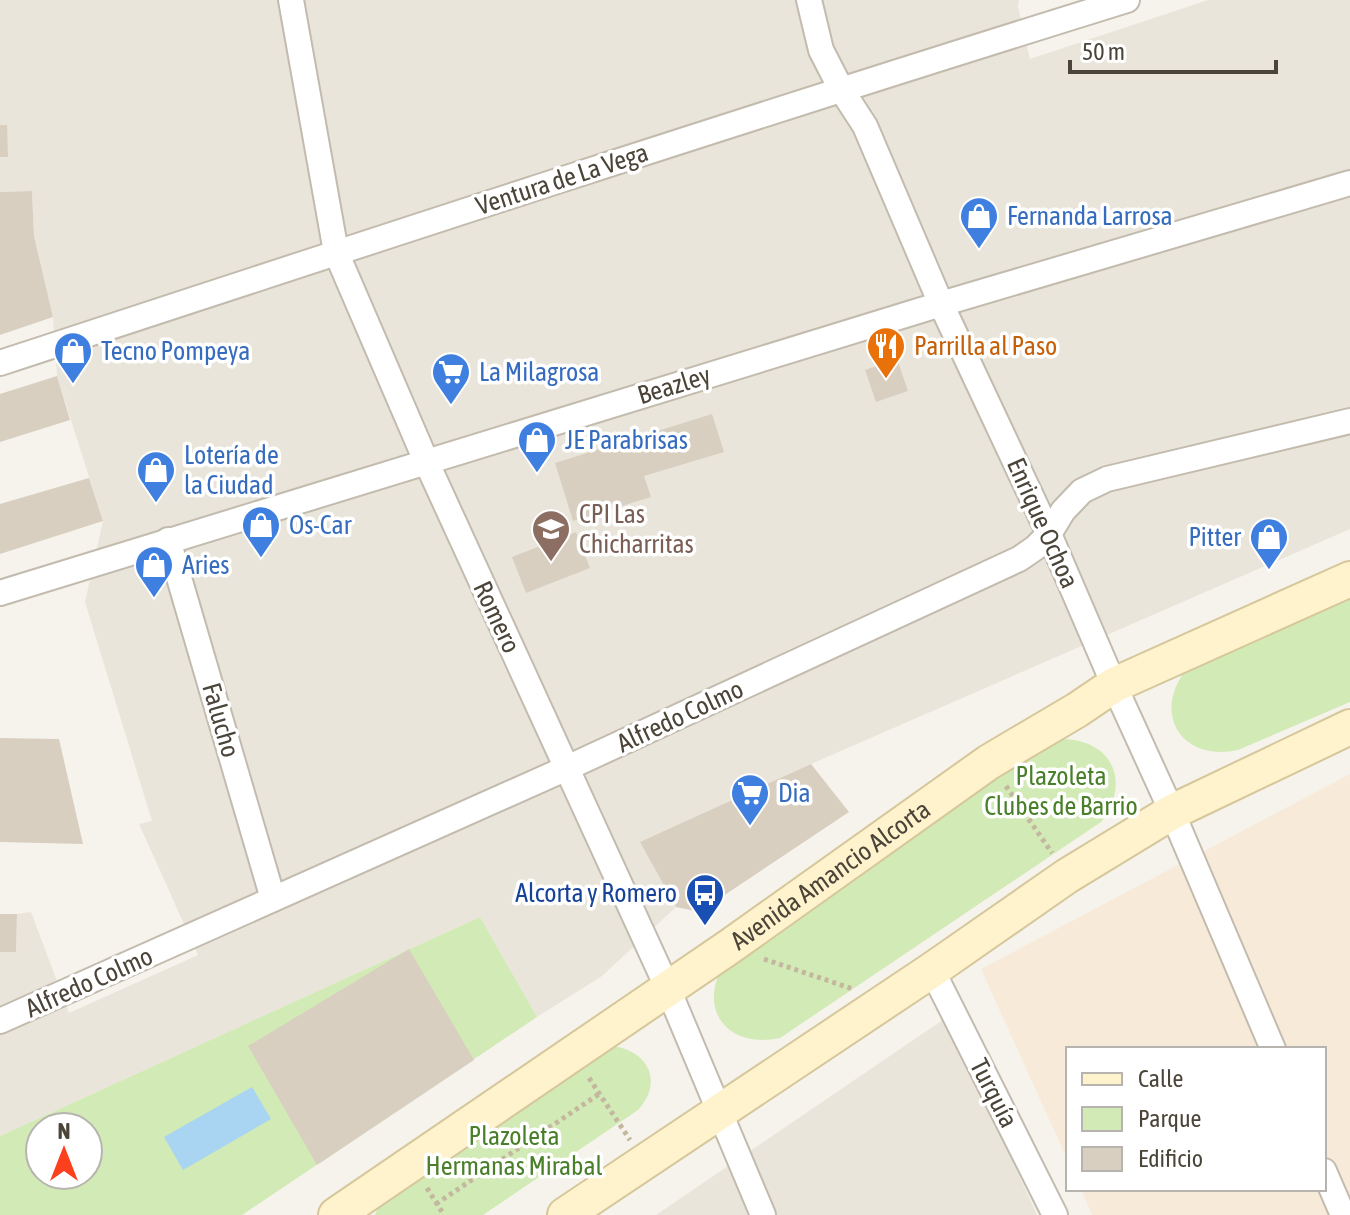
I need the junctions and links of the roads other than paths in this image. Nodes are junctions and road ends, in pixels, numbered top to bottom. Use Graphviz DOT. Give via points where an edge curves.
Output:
graph roads {
  1 [pos="291,0"];
  2 [pos="809,0"];
  3 [pos="1127,0"];
  4 [pos="841,89"];
  5 [pos="1350,183"];
  6 [pos="336,252"];
  7 [pos="941,304"];
  8 [pos="0,363"];
  9 [pos="1350,421"];
  10 [pos="426,461"];
  11 [pos="1049,534"];
  12 [pos="168,540"];
  13 [pos="1350,579"];
  14 [pos="0,593"];
  15 [pos="1114,685"];
  16 [pos="1350,727"];
  17 [pos="567,768"];
  18 [pos="1172,812"];
  19 [pos="273,899"];
  20 [pos="932,970"];
  21 [pos="668,989"];
  22 [pos="0,1021"];
  23 [pos="1272,1047"];
  24 [pos="719,1112"];
  25 [pos="1326,1176"];
  26 [pos="336,1215"];
  27 [pos="565,1215"];
  28 [pos="763,1215"];
  29 [pos="1055,1215"];
  30 [pos="1343,1215"];
  1 -- 6 [label="street, Romero"];
  2 -- 4 [label="street, Enrique Ochoa" via="821,50"];
  3 -- 4 [label="street, Ventura de La Vega"];
  4 -- 6 [label="street, Ventura de La Vega"];
  4 -- 7 [label="street, Enrique Ochoa" via="865,126"];
  5 -- 7 [label="street, Beazley"];
  6 -- 8 [label="street, Ventura de La Vega"];
  6 -- 10 [label="street, Romero"];
  7 -- 10 [label="street, Beazley"];
  7 -- 11 [label="street, Enrique Ochoa"];
  9 -- 11 [label="street, Alfredo Colmo" via="1107,479 1082,491"];
  10 -- 12 [label="street, Beazley"];
  10 -- 17 [label="street, Romero"];
  11 -- 15 [label="street, Enrique Ochoa"];
  11 -- 17 [label="street, Alfredo Colmo" via="1019,559"];
  12 -- 14 [label="street, Beazley"];
  12 -- 19 [label="street, Falucho"];
  13 -- 15 [label="main road, Avenida Amancio Alcorta"];
  15 -- 18 [label="street, Enrique Ochoa"];
  15 -- 21 [label="main road, Avenida Amancio Alcorta" via="989,762"];
  16 -- 18 [label="main road"];
  17 -- 19 [label="street, Alfredo Colmo"];
  17 -- 21 [label="street, Romero"];
  18 -- 20 [label="main road" via="1067,876"];
  18 -- 23 [label="street, Enrique Ochoa"];
  19 -- 22 [label="street, Alfredo Colmo"];
  20 -- 24 [label="main road"];
  20 -- 29 [label="street, Turquía"];
  21 -- 24 [label="street, Romero"];
  21 -- 26 [label="main road, Avenida Amancio Alcorta"];
  24 -- 27 [label="main road"];
  24 -- 28 [label="street, Romero"];
  25 -- 30 [label="street"];
}
